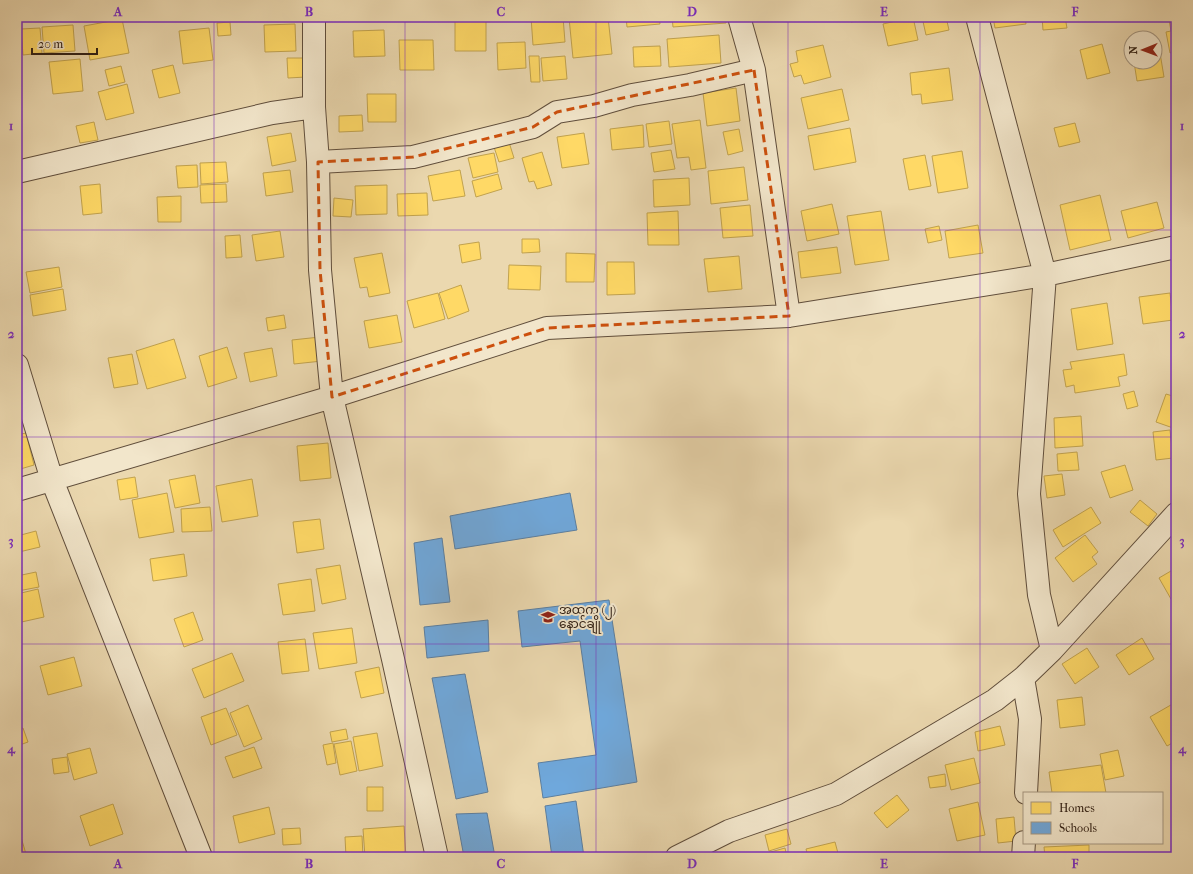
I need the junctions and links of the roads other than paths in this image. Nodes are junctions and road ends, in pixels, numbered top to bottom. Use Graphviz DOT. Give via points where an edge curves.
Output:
graph roads {
  1 [pos="314,17"];
  2 [pos="739,17"];
  3 [pos="977,17"];
  4 [pos="754,70"];
  5 [pos="314,107"];
  6 [pos="318,162"];
  7 [pos="17,172"];
  8 [pos="1176,247"];
  9 [pos="1045,274"];
  10 [pos="789,316"];
  11 [pos="17,365"];
  12 [pos="332,397"];
  13 [pos="52,480"];
  14 [pos="17,490"];
  15 [pos="1176,514"];
  16 [pos="1052,650"];
  17 [pos="1023,678"];
  18 [pos="1026,792"];
  19 [pos="1024,844"];
  20 [pos="201,857"];
  21 [pos="437,857"];
  22 [pos="678,857"];
  23 [pos="1023,857"];
  1 -- 5 [label="street"];
  2 -- 4 [label="street"];
  3 -- 9 [label="street"];
  4 -- 6 [label="street" via="557,112 533,127 414,157"];
  4 -- 10 [label="street"];
  5 -- 6 [label="street"];
  5 -- 7 [label="street" via="272,113"];
  6 -- 12 [label="street" via="320,270"];
  8 -- 9 [label="street"];
  9 -- 10 [label="street"];
  9 -- 16 [label="street" via="1029,494 1039,595"];
  10 -- 12 [label="street" via="547,328"];
  11 -- 13 [label="street"];
  12 -- 13 [label="street"];
  12 -- 21 [label="street"];
  13 -- 14 [label="street"];
  13 -- 20 [label="street"];
  15 -- 16 [label="street"];
  16 -- 17 [label="street"];
  17 -- 18 [label="street" via="1030,720"];
  17 -- 22 [label="street" via="995,700 836,794 729,831"];
  19 -- 23 [label="street"];
}
